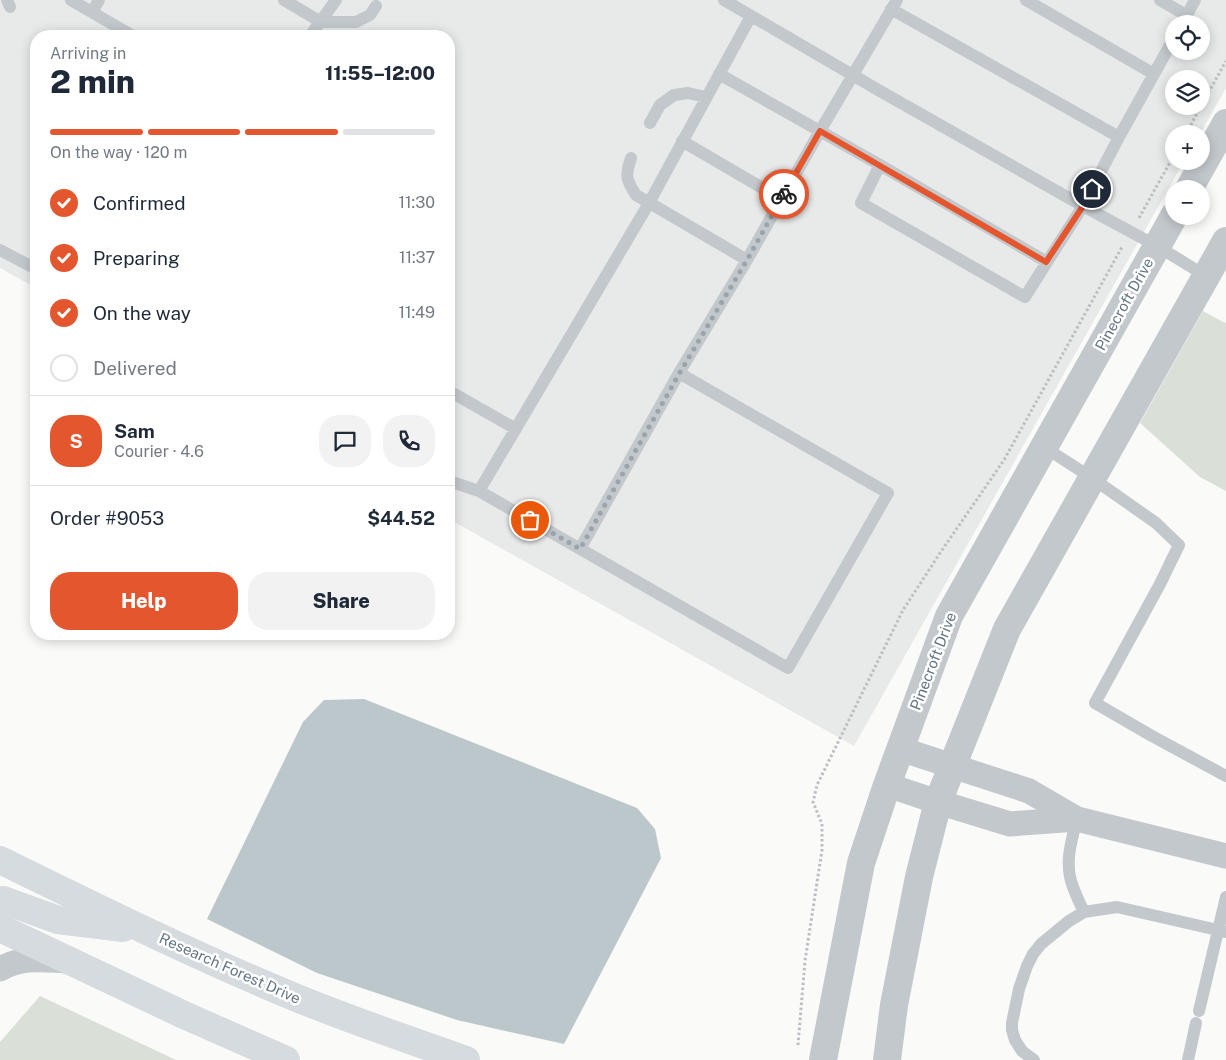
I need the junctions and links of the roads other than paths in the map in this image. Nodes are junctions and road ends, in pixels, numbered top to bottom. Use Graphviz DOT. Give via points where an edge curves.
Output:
graph roads {
  1 [pos="71,0"];
  2 [pos="99,0"];
  3 [pos="284,0"];
  4 [pos="336,0"];
  5 [pos="724,0"];
  6 [pos="1026,0"];
  7 [pos="1160,0"];
  8 [pos="1195,0"];
  9 [pos="894,4"];
  10 [pos="376,6"];
  11 [pos="92,12"];
  12 [pos="1179,15"];
  13 [pos="1186,15"];
  14 [pos="751,16"];
  15 [pos="321,22"];
  16 [pos="123,30"];
  17 [pos="315,30"];
  18 [pos="1165,54"];
  19 [pos="719,74"];
  20 [pos="1154,74"];
  21 [pos="853,75"];
  22 [pos="706,97"];
  23 [pos="650,123"];
  24 [pos="1226,123"];
  25 [pos="820,131"];
  26 [pos="1119,137"];
  27 [pos="682,141"];
  28 [pos="631,158"];
  29 [pos="880,165"];
  30 [pos="1194,180"];
  31 [pos="781,199"];
  32 [pos="649,203"];
  33 [pos="1083,206"];
  34 [pos="1169,225"];
  35 [pos="1226,241"];
  36 [pos="1157,246"];
  37 [pos="0,250"];
  38 [pos="747,260"];
  39 [pos="1046,262"];
  40 [pos="30,266"];
  41 [pos="1206,276"];
  42 [pos="679,374"];
  43 [pos="455,394"];
  44 [pos="516,429"];
  45 [pos="1044,447"];
  46 [pos="1092,478"];
  47 [pos="455,483"];
  48 [pos="479,491"];
  49 [pos="580,549"];
  50 [pos="900,749"];
  51 [pos="952,766"];
  52 [pos="1226,776"];
  53 [pos="887,785"];
  54 [pos="938,802"];
  55 [pos="1077,819"];
  56 [pos="1226,856"];
  57 [pos="0,860"];
  58 [pos="1226,897"];
  59 [pos="0,901"];
  60 [pos="1084,912"];
  61 [pos="0,928"];
  62 [pos="1222,931"];
  63 [pos="146,932"];
  64 [pos="72,961"];
  65 [pos="0,969"];
  66 [pos="286,1060"];
  67 [pos="466,1060"];
  68 [pos="823,1060"];
  69 [pos="887,1060"];
  70 [pos="1034,1060"];
  71 [pos="1188,1060"];
  1 -- 11 [label="lane"];
  2 -- 11 [label="lane"];
  3 -- 15 [label="lane"];
  4 -- 15 [label="lane"];
  5 -- 14 [label="lane"];
  6 -- 20 [label="lane"];
  7 -- 12 [label="lane"];
  8 -- 13 [label="lane"];
  9 -- 21 [label="lane"];
  9 -- 26 [label="lane"];
  10 -- 15 [label="lane" via="370,15 356,22"];
  11 -- 16 [label="lane"];
  14 -- 19 [label="lane"];
  14 -- 21 [label="lane"];
  15 -- 17 [label="lane"];
  18 -- 20 [label="lane"];
  19 -- 22 [label="lane"];
  19 -- 25 [label="lane"];
  20 -- 26 [label="lane"];
  21 -- 25 [label="lane"];
  21 -- 33 [label="lane"];
  22 -- 23 [label="lane" via="688,92 674,95 660,105"];
  22 -- 27 [label="lane"];
  24 -- 30 [label="street"];
  25 -- 29 [label="lane"];
  25 -- 31 [label="lane"];
  26 -- 33 [label="lane"];
  27 -- 31 [label="lane"];
  27 -- 32 [label="lane"];
  28 -- 32 [label="lane" via="627,170 628,183 636,195"];
  29 -- 39 [label="lane"];
  29 -- 39 [label="lane" via="861,203 1025,297"];
  31 -- 38 [label="lane"];
  32 -- 38 [label="lane"];
  32 -- 44 [label="lane"];
  33 -- 36 [label="lane"];
  33 -- 39 [label="lane"];
  34 -- 36 [label="street, Pinecroft Drive"];
  35 -- 41 [label="street"];
  36 -- 41 [label="lane"];
  36 -- 45 [label="street, Pinecroft Drive"];
  37 -- 40 [label="lane"];
  38 -- 42 [label="lane"];
  41 -- 46 [label="street"];
  42 -- 49 [label="lane"];
  42 -- 49 [label="lane" via="888,493 884,501 788,668"];
  43 -- 44 [label="lane"];
  44 -- 48 [label="lane"];
  45 -- 46 [label="lane"];
  45 -- 50 [label="street, Pinecroft Drive" via="949,616"];
  46 -- 51 [label="street" via="1007,630"];
  46 -- 52 [label="lane" via="1156,523 1179,545 1095,703"];
  47 -- 48 [label="lane"];
  48 -- 49 [label="lane"];
  50 -- 51 [label="street"];
  50 -- 53 [label="street, Pinecroft Drive"];
  51 -- 54 [label="street"];
  51 -- 55 [label="street" via="1030,791"];
  53 -- 54 [label="street"];
  53 -- 68 [label="street, Pinecroft Drive" via="861,863"];
  54 -- 55 [label="street" via="1010,824"];
  54 -- 69 [label="street" via="919,877 894,1005"];
  55 -- 56 [label="street"];
  55 -- 60 [label="lane" via="1068,869"];
  57 -- 63 [label="main road, Research Forest Drive"];
  58 -- 62 [label="lane"];
  59 -- 63 [label="main road" via="58,920"];
  60 -- 62 [label="lane" via="1117,907"];
  60 -- 70 [label="lane" via="1041,944 1033,954 1019,989 1012,1030 1022,1051"];
  61 -- 64 [label="main road"];
  62 -- 71 [label="lane"];
  63 -- 67 [label="main road, Research Forest Drive" via="293,997"];
  64 -- 65 [label="street" via="26,959"];
  64 -- 66 [label="main road"];
}
